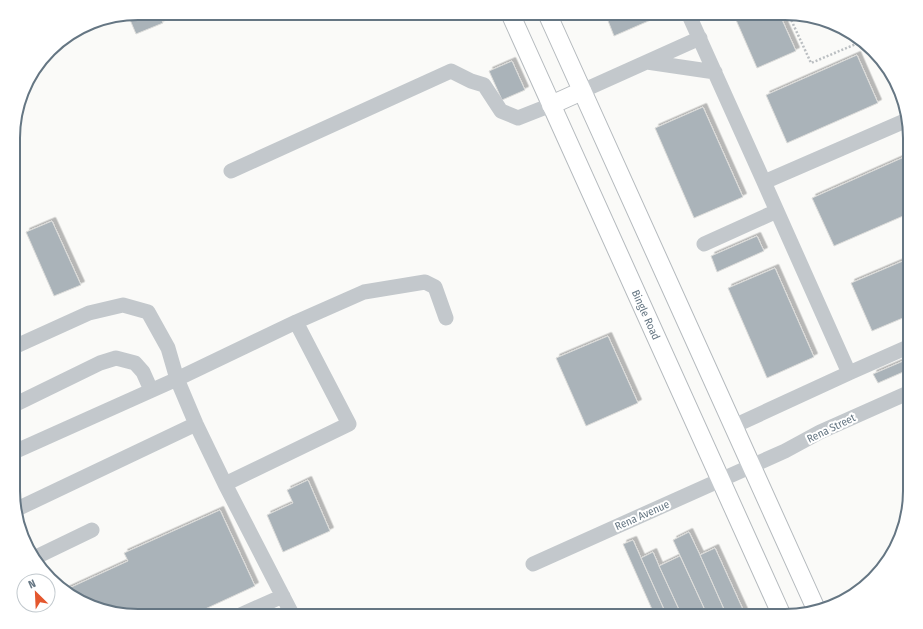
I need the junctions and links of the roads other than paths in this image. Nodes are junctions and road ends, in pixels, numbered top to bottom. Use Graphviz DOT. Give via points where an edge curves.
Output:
graph roads {
  1 [pos="513,20"];
  2 [pos="550,20"];
  3 [pos="691,20"];
  4 [pos="700,38"];
  5 [pos="647,62"];
  6 [pos="715,72"];
  7 [pos="582,91"];
  8 [pos="551,105"];
  9 [pos="902,122"];
  10 [pos="231,171"];
  11 [pos="764,182"];
  12 [pos="777,212"];
  13 [pos="704,244"];
  14 [pos="446,318"];
  15 [pos="296,322"];
  16 [pos="20,344"];
  17 [pos="903,349"];
  18 [pos="849,373"];
  19 [pos="177,379"];
  20 [pos="151,390"];
  21 [pos="903,395"];
  22 [pos="20,402"];
  23 [pos="196,424"];
  24 [pos="734,426"];
  25 [pos="20,449"];
  26 [pos="752,466"];
  27 [pos="720,480"];
  28 [pos="225,484"];
  29 [pos="21,507"];
  30 [pos="92,530"];
  31 [pos="39,556"];
  32 [pos="533,564"];
  33 [pos="283,596"];
  34 [pos="814,605"];
  35 [pos="254,609"];
  36 [pos="290,609"];
  37 [pos="779,609"];
  1 -- 8 [label="main road, Bingle Road"];
  2 -- 7 [label="main road"];
  3 -- 4 [label="street"];
  4 -- 5 [label="street"];
  4 -- 6 [label="street"];
  5 -- 6 [label="street"];
  5 -- 7 [label="street"];
  6 -- 11 [label="street"];
  7 -- 8 [label="main road"];
  7 -- 24 [label="main road"];
  8 -- 10 [label="street" via="518,118 501,111 484,85 451,71"];
  8 -- 27 [label="main road, Bingle Road"];
  9 -- 11 [label="street"];
  11 -- 12 [label="street"];
  12 -- 13 [label="street"];
  12 -- 18 [label="street"];
  14 -- 15 [label="street" via="435,287 425,282 364,292"];
  15 -- 19 [label="street"];
  15 -- 28 [label="street" via="349,424"];
  16 -- 19 [label="street" via="89,313 123,305 148,312 168,348"];
  17 -- 18 [label="street"];
  18 -- 24 [label="street"];
  19 -- 20 [label="street"];
  19 -- 23 [label="street"];
  20 -- 22 [label="street" via="143,372 135,363 116,358 100,363"];
  20 -- 25 [label="street"];
  21 -- 26 [label="street, Rena Street"];
  23 -- 28 [label="street"];
  23 -- 29 [label="street"];
  24 -- 26 [label="main road"];
  26 -- 27 [label="street, Rena Avenue"];
  26 -- 34 [label="main road"];
  27 -- 32 [label="street, Rena Avenue"];
  27 -- 37 [label="main road, Bingle Road"];
  28 -- 33 [label="street"];
  30 -- 31 [label="street"];
  33 -- 35 [label="street"];
  33 -- 36 [label="street"];
}
